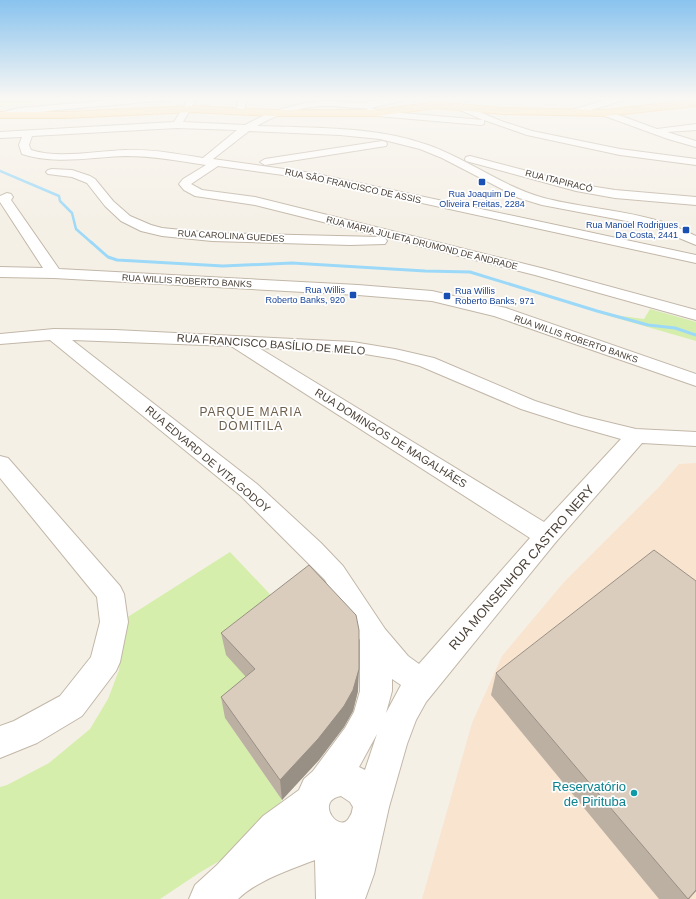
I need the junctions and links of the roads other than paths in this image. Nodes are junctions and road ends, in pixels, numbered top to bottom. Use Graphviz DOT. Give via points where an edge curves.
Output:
graph roads {
  1 [pos="26,140"];
  2 [pos="229,140"];
  3 [pos="396,140"];
  4 [pos="564,140"];
  5 [pos="682,140"];
  6 [pos="402,141"];
  7 [pos="696,144"];
  8 [pos="424,147"];
  9 [pos="211,162"];
  10 [pos="696,162"];
  11 [pos="242,166"];
  12 [pos="52,172"];
  13 [pos="7,197"];
  14 [pos="696,201"];
  15 [pos="692,238"];
  16 [pos="407,239"];
  17 [pos="696,260"];
  18 [pos="0,272"];
  19 [pos="54,273"];
  20 [pos="696,315"];
  21 [pos="54,334"];
  22 [pos="0,339"];
  23 [pos="235,341"];
  24 [pos="696,380"];
  25 [pos="636,436"];
  26 [pos="696,439"];
  27 [pos="0,463"];
  28 [pos="546,536"];
  29 [pos="375,638"];
  30 [pos="417,690"];
  31 [pos="369,717"];
  32 [pos="0,742"];
  33 [pos="318,793"];
  34 [pos="369,816"];
  35 [pos="329,839"];
  36 [pos="220,889"];
  37 [pos="336,899"];
  38 [pos="345,899"];
  1 -- 9 [label="street, RUA SÃO FRANCISCO DE ASSIS" via="26,152 38,156 142,153"];
  2 -- 9 [label="street"];
  3 -- 6 [label="street"];
  4 -- 10 [label="street" via="620,152"];
  5 -- 7 [label="street"];
  6 -- 8 [label="street"];
  6 -- 11 [label="street"];
  8 -- 14 [label="street, RUA ITAPIRACÓ" via="576,187 615,194"];
  8 -- 15 [label="street" via="523,195 638,219"];
  9 -- 11 [label="street, RUA SÃO FRANCISCO DE ASSIS"];
  9 -- 16 [label="street, RUA MARIA JULIETA DRUMOND DE ANDRADE" via="187,180 188,188 199,193 255,201"];
  11 -- 17 [label="street, RUA SÃO FRANCISCO DE ASSIS" via="312,176"];
  12 -- 16 [label="street, RUA CAROLINA GUEDES" via="85,177 130,221 166,232 200,236 379,241"];
  13 -- 19 [label="street" via="4,199"];
  16 -- 20 [label="street, RUA MARIA JULIETA DRUMOND DE ANDRADE" via="548,274"];
  18 -- 19 [label="street, RUA WILLIS ROBERTO BANKS"];
  19 -- 24 [label="street, RUA WILLIS ROBERTO BANKS" via="432,296 500,312"];
  21 -- 22 [label="street, RUA FRANCISCO BASÍLIO DE MELO"];
  21 -- 23 [label="street, RUA FRANCISCO BASÍLIO DE MELO"];
  21 -- 29 [label="street, RUA EDVARD DE VITA GODOY" via="249,490 334,573"];
  23 -- 25 [label="street, RUA FRANCISCO BASÍLIO DE MELO" via="353,347 395,354 427,362 535,407"];
  23 -- 28 [label="street, RUA DOMINGOS DE MAGALHÃES"];
  25 -- 26 [label="street, RUA FRANCISCO BASÍLIO DE MELO"];
  25 -- 28 [label="street, RUA MONSENHOR CASTRO NERY"];
  27 -- 32 [label="street" via="110,594 114,622 105,662 71,706 25,732"];
  28 -- 30 [label="street, RUA MONSENHOR CASTRO NERY"];
  29 -- 30 [label="street, RUA EDVARD DE VITA GODOY" via="397,665 408,674"];
  29 -- 31 [label="street" via="376,690"];
  30 -- 31 [label="street, RUA MONSENHOR CASTRO NERY"];
  30 -- 34 [label="street, RUA MONSENHOR CASTRO NERY" via="394,732"];
  31 -- 33 [label="street" via="342,761"];
  33 -- 34 [label="street" via="340,778 355,782 366,793"];
  33 -- 35 [label="street" via="311,816 316,828"];
  33 -- 36 [label="street" via="276,829"];
  34 -- 35 [label="street" via="359,835 346,841"];
  34 -- 38 [label="street" via="355,874"];
  35 -- 36 [label="street" via="273,857"];
  35 -- 37 [label="street"];
}
